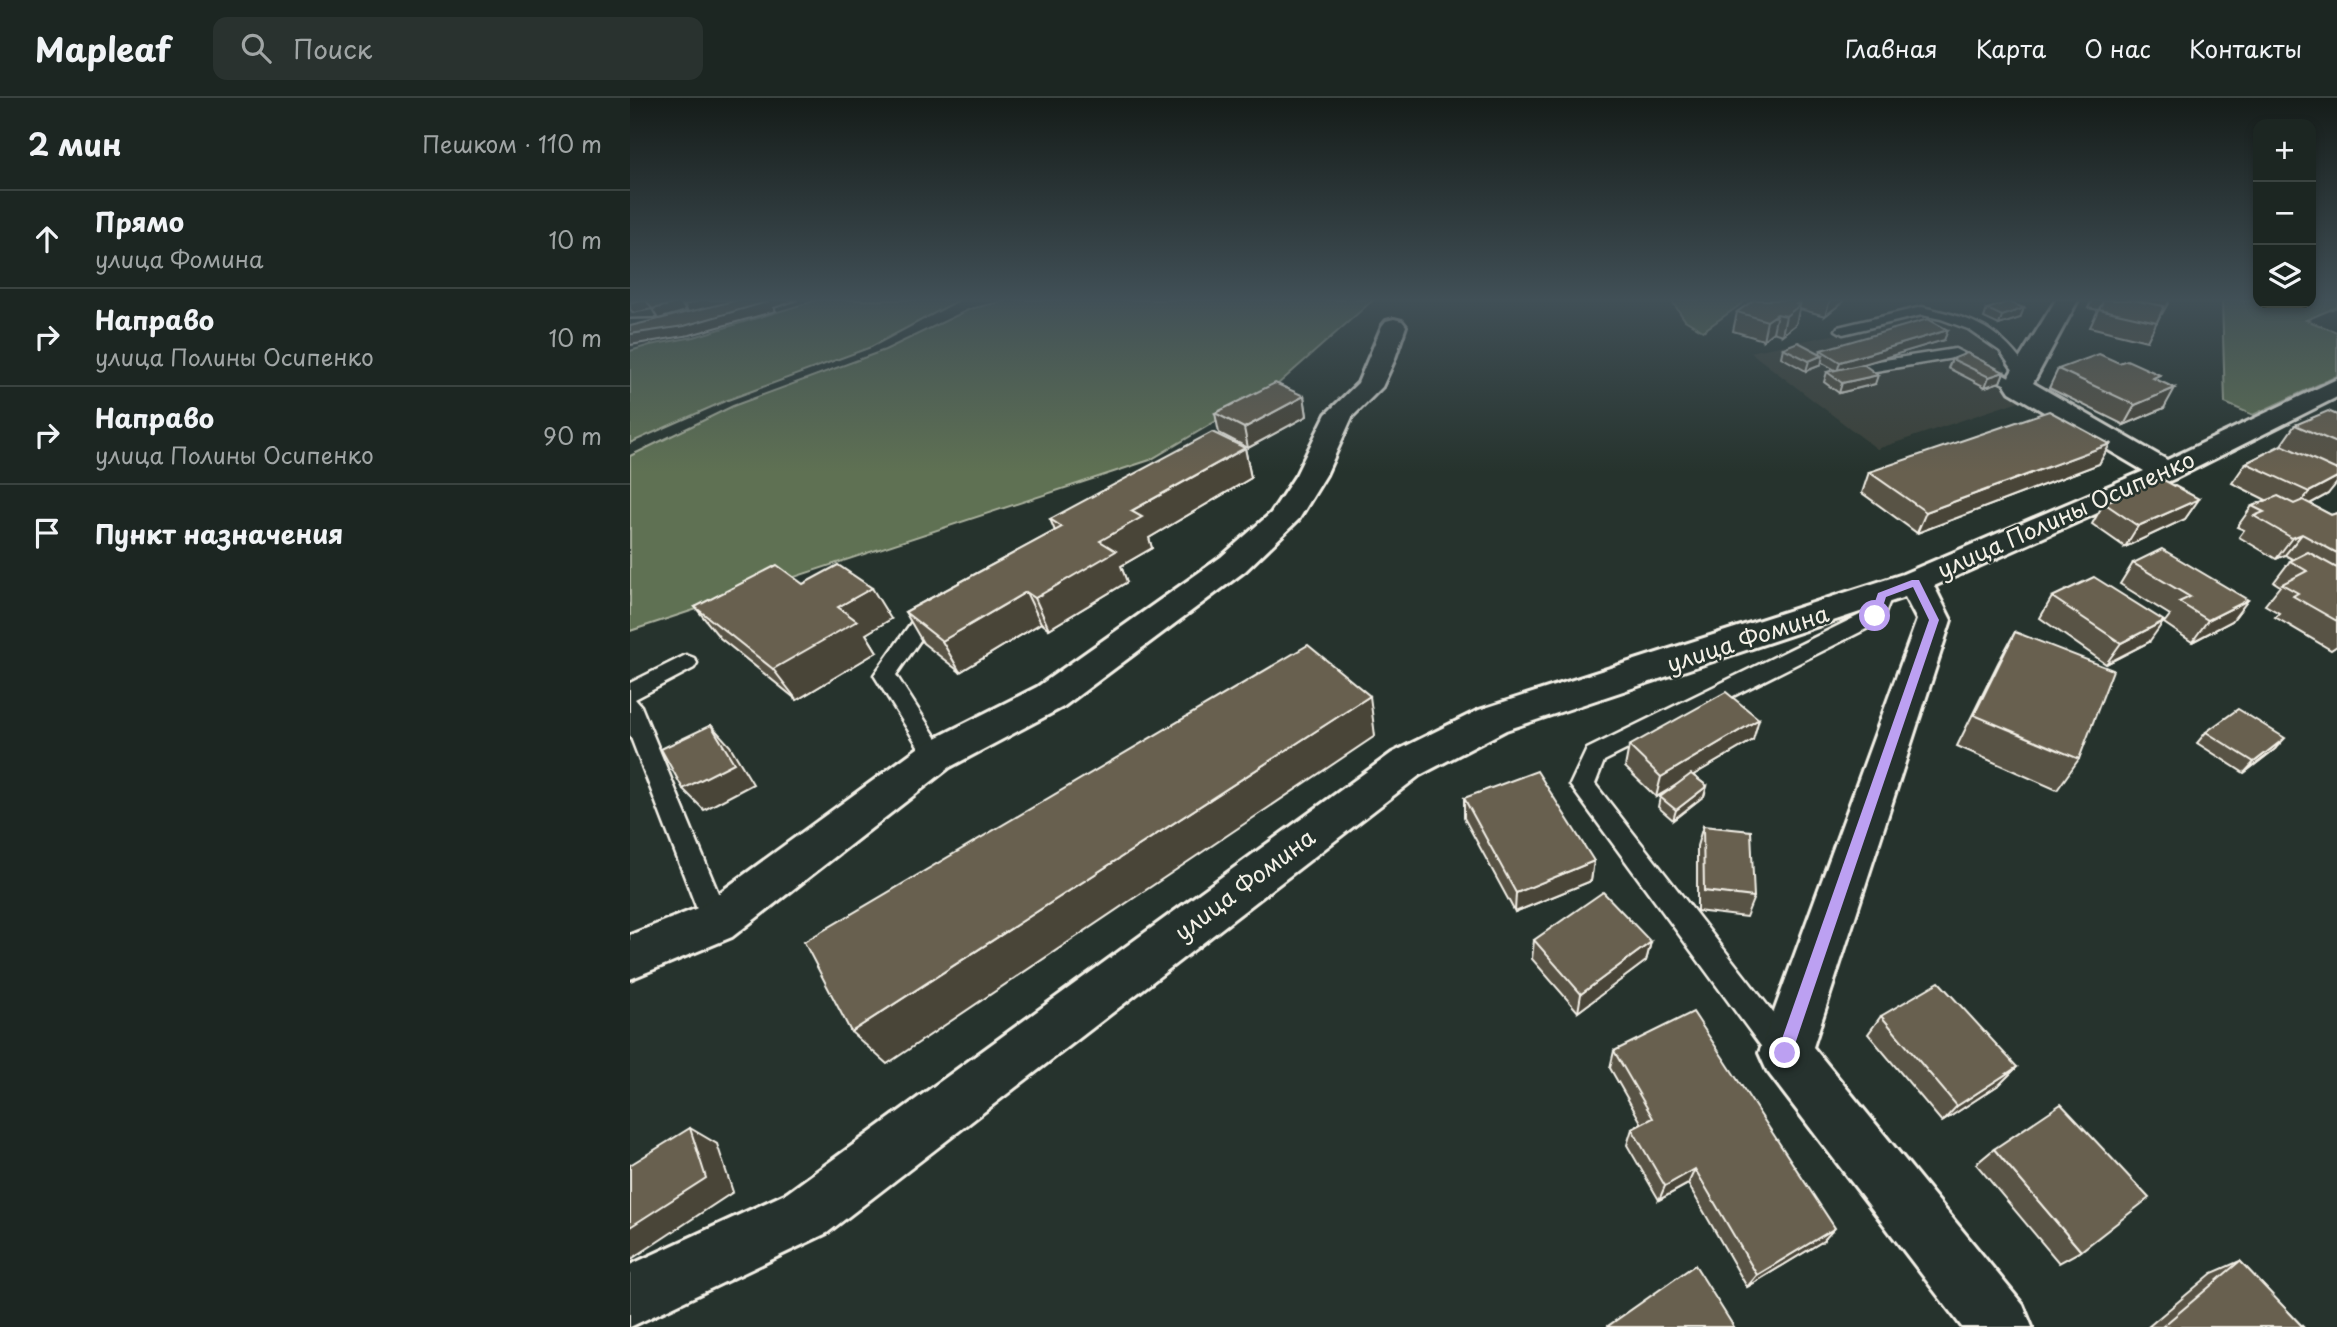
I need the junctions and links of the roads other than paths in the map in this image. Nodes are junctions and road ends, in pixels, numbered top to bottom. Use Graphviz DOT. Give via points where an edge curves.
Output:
graph roads {
  1 [pos="1383,357"];
  2 [pos="1929,357"];
  3 [pos="1966,357"];
  4 [pos="2010,357"];
  5 [pos="2034,357"];
  6 [pos="1829,374"];
  7 [pos="2021,380"];
  8 [pos="2337,387"];
  9 [pos="2165,472"];
  10 [pos="1898,589"];
  11 [pos="953,607"];
  12 [pos="686,663"];
  13 [pos="630,693"];
  14 [pos="630,706"];
  15 [pos="936,756"];
  16 [pos="716,922"];
  17 [pos="630,957"];
  18 [pos="1785,1053"];
  19 [pos="630,1297"];
  20 [pos="2001,1327"];
  1 -- 15 [label="street" via="1368,387 1340,414 1311,475 1283,519 1233,564 1050,697"];
  2 -- 6 [label="lane"];
  3 -- 7 [label="lane"];
  4 -- 7 [label="lane"];
  5 -- 7 [label="street"];
  7 -- 9 [label="street"];
  8 -- 9 [label="street, улица Полины Осипенко"];
  9 -- 10 [label="street, улица Полины Осипенко"];
  10 -- 18 [label="street, улица Полины Осипенко" via="1934,620"];
  10 -- 18 [label="lane" via="1875,616 1595,755 1582,785"];
  10 -- 19 [label="street, улица Фомина" via="1493,720 1406,764 807,1213"];
  11 -- 15 [label="lane" via="919,628 884,675"];
  12 -- 13 [label="lane"];
  14 -- 16 [label="lane"];
  15 -- 16 [label="street"];
  16 -- 17 [label="street"];
  18 -- 20 [label="street"];
}
